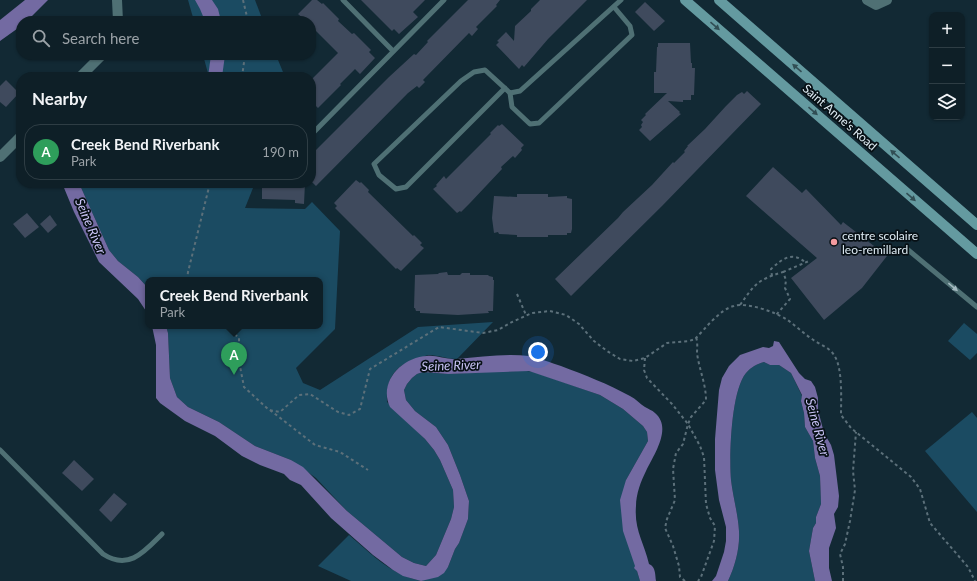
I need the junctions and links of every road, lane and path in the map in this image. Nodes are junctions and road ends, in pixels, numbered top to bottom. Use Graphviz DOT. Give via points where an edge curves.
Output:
graph roads {
  1 [pos="117,0"];
  2 [pos="243,0"];
  3 [pos="343,0"];
  4 [pos="444,0"];
  5 [pos="621,0"];
  6 [pos="685,0"];
  7 [pos="719,0"];
  8 [pos="867,0"];
  9 [pos="887,0"];
  10 [pos="614,7"];
  11 [pos="118,16"];
  12 [pos="247,16"];
  13 [pos="393,51"];
  14 [pos="97,60"];
  15 [pos="244,60"];
  16 [pos="85,72"];
  17 [pos="243,72"];
  18 [pos="505,88"];
  19 [pos="510,93"];
  20 [pos="316,130"];
  21 [pos="16,141"];
  22 [pos="0,157"];
  23 [pos="209,188"];
  24 [pos="977,225"];
  25 [pos="907,248"];
  26 [pos="977,254"];
  27 [pos="809,261"];
  28 [pos="806,263"];
  29 [pos="783,272"];
  30 [pos="772,276"];
  31 [pos="187,277"];
  32 [pos="517,294"];
  33 [pos="740,305"];
  34 [pos="977,307"];
  35 [pos="527,315"];
  36 [pos="776,315"];
  37 [pos="229,329"];
  38 [pos="696,337"];
  39 [pos="645,358"];
  40 [pos="269,410"];
  41 [pos="688,424"];
  42 [pos="856,432"];
  43 [pos="0,450"];
  44 [pos="368,470"];
  45 [pos="162,534"];
  46 [pos="685,581"];
  47 [pos="698,581"];
  48 [pos="843,581"];
  49 [pos="976,581"];
  1 -- 11 [label="street"];
  2 -- 12 [label="path"];
  3 -- 13 [label="lane"];
  4 -- 13 [label="lane"];
  5 -- 10 [label="lane"];
  6 -- 26 [label="main road, Saint Anne's Road, one-way"];
  24 -- 7 [label="main road, Saint Anne's Road, one-way"];
  8 -- 9 [label="street" via="876,5"];
  10 -- 19 [label="lane" via="520,91"];
  10 -- 19 [label="lane" via="630,26 632,35 538,123 530,124 512,107"];
  13 -- 20 [label="lane"];
  14 -- 16 [label="street"];
  15 -- 17 [label="path"];
  18 -- 18 [label="lane" via="485,70 474,72 461,81 374,164 379,175 396,189 406,187"];
  18 -- 19 [label="lane"];
  21 -- 22 [label="street"];
  23 -- 31 [label="path"];
  25 -- 34 [label="lane, one-way"];
  27 -- 28 [label="path"];
  28 -- 29 [label="path"];
  28 -- 30 [label="path" via="799,257 791,256 771,269"];
  29 -- 30 [label="path"];
  29 -- 36 [label="path" via="785,288 790,299"];
  30 -- 33 [label="path" via="756,283"];
  32 -- 35 [label="path"];
  33 -- 36 [label="path" via="762,309"];
  33 -- 38 [label="path" via="728,308"];
  35 -- 39 [label="path" via="550,311 566,315 579,324 594,341 620,359 633,361"];
  35 -- 40 [label="path" via="498,330 483,333 439,327 370,369 360,409 349,414 338,412 310,394 299,395 280,412"];
  36 -- 42 [label="path" via="829,349 835,356 842,395 841,415"];
  37 -- 40 [label="path" via="239,338 238,361 244,386"];
  38 -- 39 [label="path" via="689,341 667,343"];
  38 -- 41 [label="path" via="706,400"];
  39 -- 41 [label="path" via="644,370 647,378"];
  40 -- 44 [label="path" via="315,445 340,452"];
  41 -- 46 [label="path" via="683,444 676,453 673,469 675,500 665,528 673,546 680,577"];
  41 -- 47 [label="path" via="704,457 706,504 715,526 714,541"];
  42 -- 48 [label="path" via="853,470 855,490 845,544 840,554"];
  42 -- 49 [label="path" via="911,478 920,489 930,523 968,567"];
  43 -- 45 [label="lane" via="109,558 128,560 135,557"];
}
